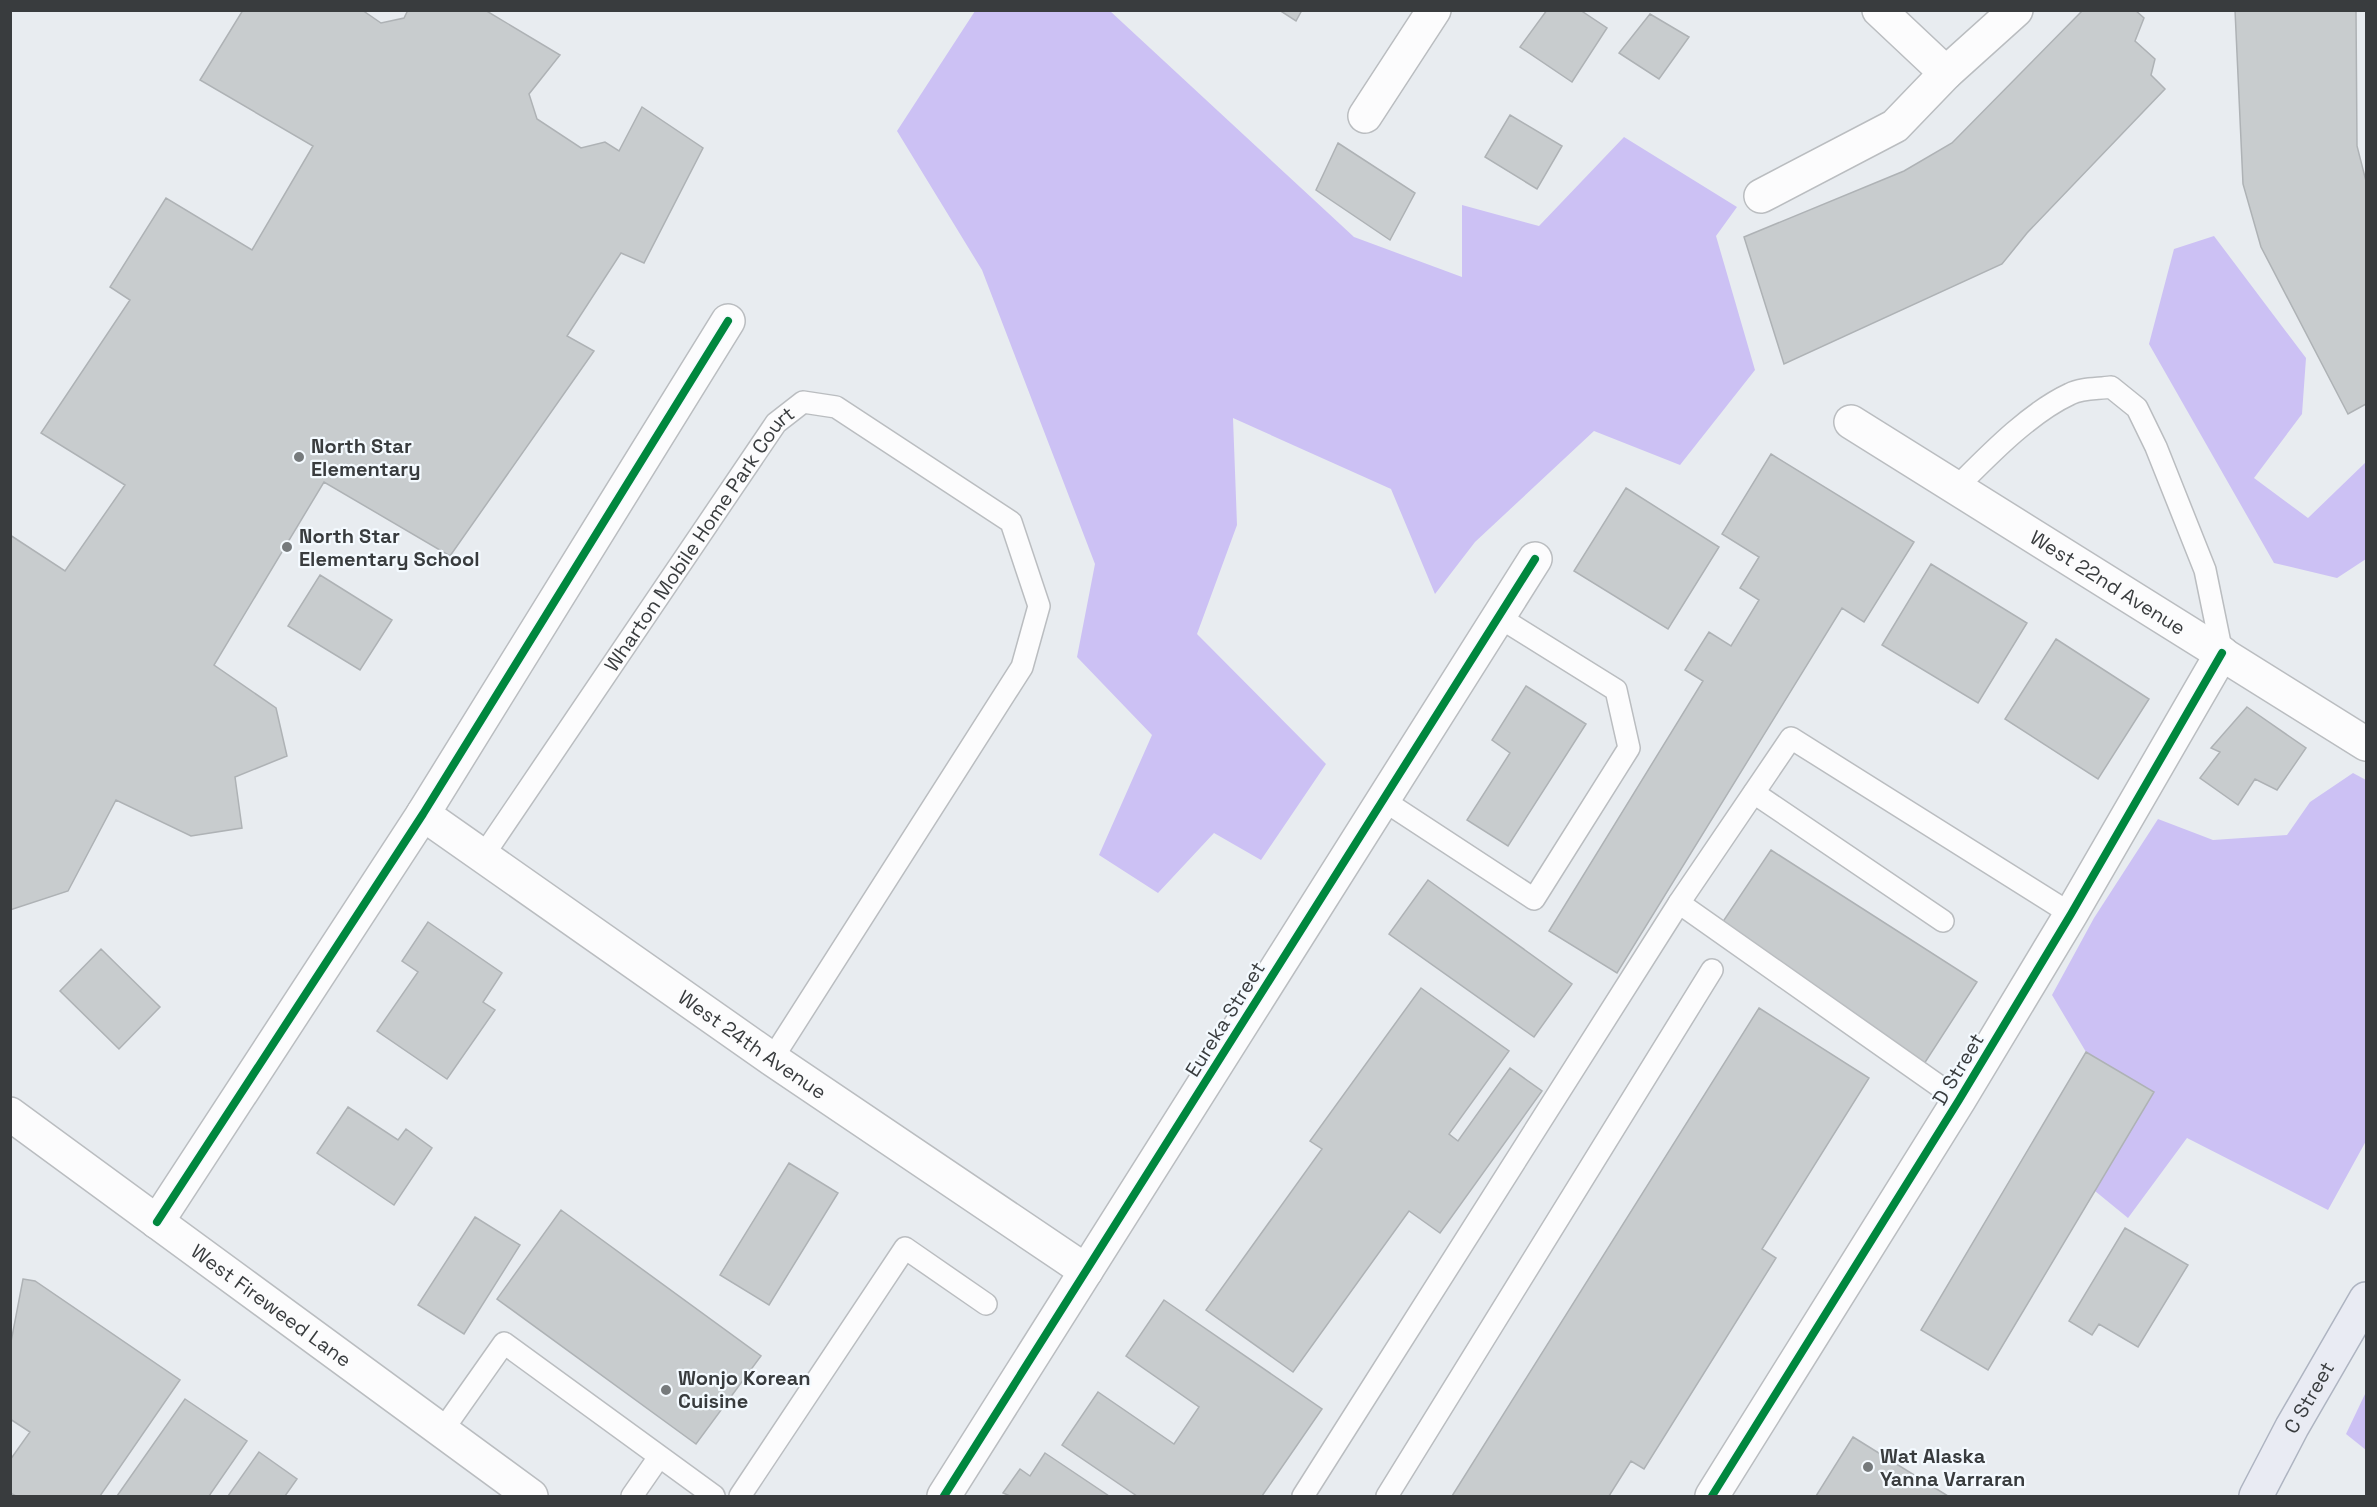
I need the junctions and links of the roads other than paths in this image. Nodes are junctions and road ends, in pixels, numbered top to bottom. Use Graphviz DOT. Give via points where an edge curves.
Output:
graph roads {
  1 [pos="1434,10"];
  2 [pos="1879,10"];
  3 [pos="2016,10"];
  4 [pos="1946,74"];
  5 [pos="1365,116"];
  6 [pos="1761,196"];
  7 [pos="728,321"];
  8 [pos="1851,422"];
  9 [pos="1956,488"];
  10 [pos="1535,559"];
  11 [pos="1499,617"];
  12 [pos="2222,653"];
  13 [pos="2367,744"];
  14 [pos="1754,793"];
  15 [pos="1383,800"];
  16 [pos="423,814"];
  17 [pos="483,856"];
  18 [pos="1680,903"];
  19 [pos="2071,914"];
  20 [pos="1943,921"];
  21 [pos="1712,970"];
  22 [pos="772,1059"];
  23 [pos="1959,1100"];
  24 [pos="10,1114"];
  25 [pos="157,1222"];
  26 [pos="1086,1271"];
  27 [pos="2367,1299"];
  28 [pos="986,1304"];
  29 [pos="442,1431"];
  30 [pos="659,1457"];
  31 [pos="744,1495"];
  32 [pos="531,1497"];
  33 [pos="632,1497"];
  34 [pos="714,1497"];
  35 [pos="944,1497"];
  36 [pos="1303,1497"];
  37 [pos="1387,1497"];
  38 [pos="1712,1497"];
  39 [pos="2256,1497"];
  1 -- 5 [label="street"];
  2 -- 4 [label="street"];
  3 -- 4 [label="street"];
  4 -- 6 [label="street" via="1895,126"];
  7 -- 16 [label="street"];
  8 -- 9 [label="street, West 22nd Avenue"];
  9 -- 12 [label="street, West 22nd Avenue"];
  9 -- 12 [label="lane" via="2046,409 2072,393 2111,387 2137,408 2156,447 2205,570"];
  10 -- 11 [label="street, Eureka Street"];
  11 -- 15 [label="street, Eureka Street"];
  11 -- 15 [label="lane" via="1616,690 1629,748 1534,899"];
  12 -- 13 [label="street, West 22nd Avenue"];
  12 -- 19 [label="street, D Street"];
  14 -- 18 [label="lane"];
  14 -- 19 [label="lane" via="1791,738"];
  14 -- 20 [label="lane"];
  15 -- 26 [label="street, Eureka Street"];
  16 -- 17 [label="street, West 24th Avenue"];
  16 -- 25 [label="street"];
  17 -- 22 [label="street, West 24th Avenue"];
  17 -- 22 [label="lane, Wharton Mobile Home Park Court" via="776,423 803,402 836,406 1011,522 1039,606 1022,667"];
  18 -- 23 [label="lane"];
  18 -- 36 [label="lane"];
  19 -- 23 [label="street, D Street"];
  21 -- 37 [label="lane"];
  22 -- 26 [label="street, West 24th Avenue"];
  23 -- 38 [label="street, D Street"];
  24 -- 25 [label="street, West Fireweed Lane"];
  25 -- 29 [label="street, West Fireweed Lane"];
  26 -- 35 [label="street, Eureka Street"];
  27 -- 39 [label="main road, C Street"];
  28 -- 31 [label="lane" via="905,1248"];
  29 -- 30 [label="lane" via="504,1342"];
  29 -- 32 [label="street, West Fireweed Lane"];
  30 -- 33 [label="lane"];
  30 -- 34 [label="lane"];
}
